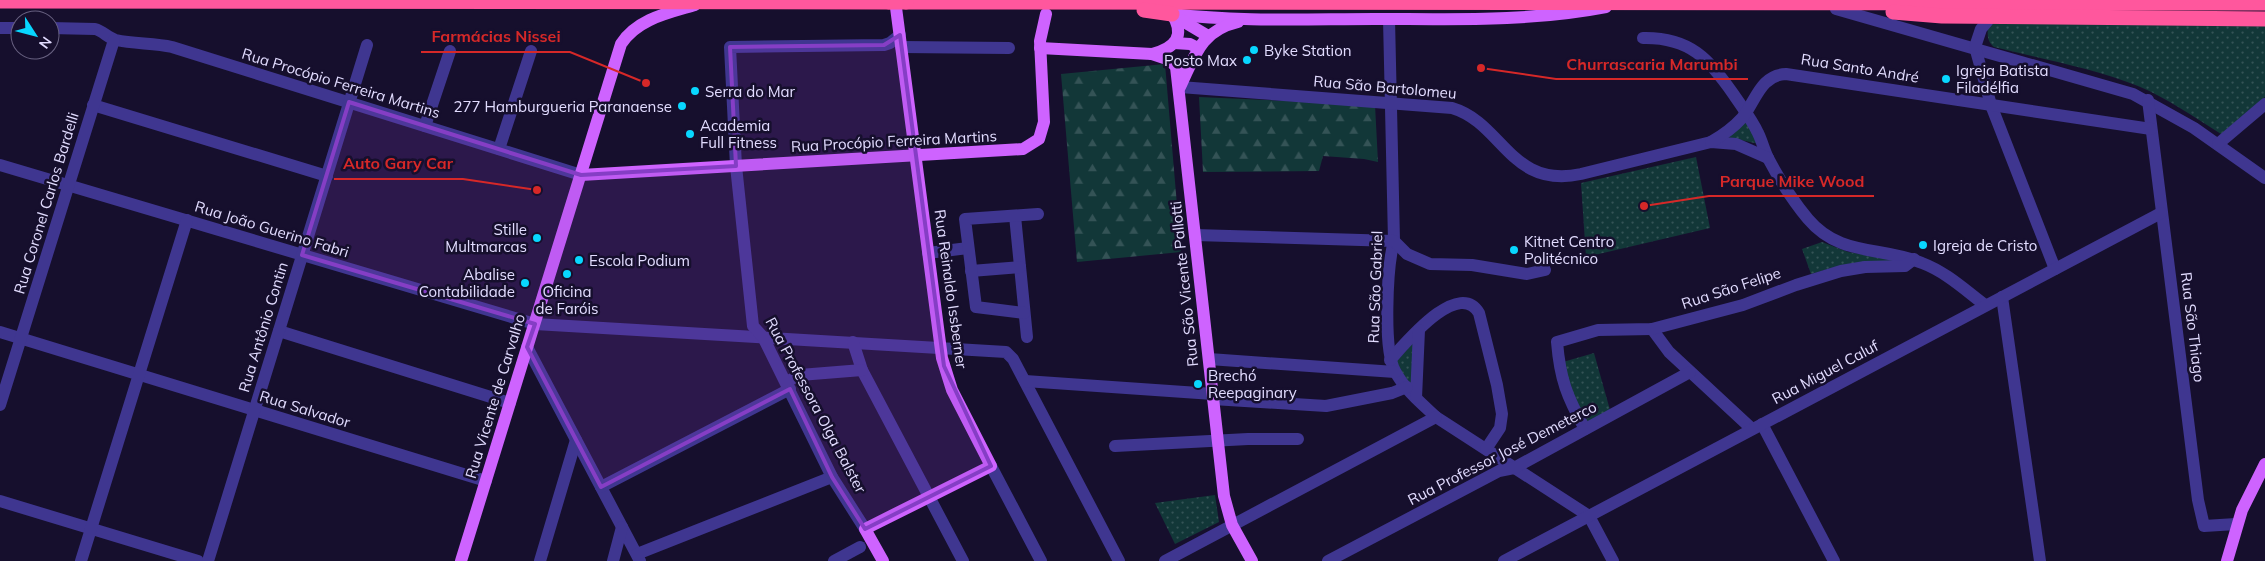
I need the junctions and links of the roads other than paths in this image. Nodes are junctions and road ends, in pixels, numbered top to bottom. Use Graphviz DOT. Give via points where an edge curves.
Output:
graph roads {
  1 [pos="0,1"];
  2 [pos="897,1"];
  3 [pos="1078,2"];
  4 [pos="702,3"];
  5 [pos="1627,3"];
  6 [pos="1772,3"];
  7 [pos="2265,3"];
  8 [pos="1836,9"];
  9 [pos="1046,14"];
  10 [pos="1172,14"];
  11 [pos="1991,16"];
  12 [pos="1389,19"];
  13 [pos="2265,19"];
  14 [pos="1248,20"];
  15 [pos="60,28"];
  16 [pos="1208,36"];
  17 [pos="1643,38"];
  18 [pos="114,40"];
  19 [pos="900,41"];
  20 [pos="1174,43"];
  21 [pos="367,46"];
  22 [pos="1975,47"];
  23 [pos="1009,48"];
  24 [pos="1040,48"];
  25 [pos="1198,48"];
  26 [pos="450,51"];
  27 [pos="531,51"];
  28 [pos="1152,54"];
  29 [pos="1180,88"];
  30 [pos="2148,100"];
  31 [pos="349,102"];
  32 [pos="1390,102"];
  33 [pos="2265,104"];
  34 [pos="94,105"];
  35 [pos="1991,105"];
  36 [pos="1746,112"];
  37 [pos="425,126"];
  38 [pos="2151,128"];
  39 [pos="1711,142"];
  40 [pos="2218,144"];
  41 [pos="498,149"];
  42 [pos="916,156"];
  43 [pos="1768,158"];
  44 [pos="0,164"];
  45 [pos="736,166"];
  46 [pos="581,175"];
  47 [pos="327,176"];
  48 [pos="2265,178"];
  49 [pos="69,185"];
  50 [pos="2161,213"];
  51 [pos="1038,214"];
  52 [pos="1015,216"];
  53 [pos="187,220"];
  54 [pos="1195,235"];
  55 [pos="1394,241"];
  56 [pos="968,248"];
  57 [pos="928,253"];
  58 [pos="302,255"];
  59 [pos="1914,259"];
  60 [pos="1020,267"];
  61 [pos="1545,270"];
  62 [pos="2055,270"];
  63 [pos="971,271"];
  64 [pos="2002,297"];
  65 [pos="1986,305"];
  66 [pos="1024,313"];
  67 [pos="534,324"];
  68 [pos="1652,329"];
  69 [pos="1419,330"];
  70 [pos="279,331"];
  71 [pos="0,332"];
  72 [pos="763,337"];
  73 [pos="1026,337"];
  74 [pos="21,339"];
  75 [pos="853,342"];
  76 [pos="528,347"];
  77 [pos="940,347"];
  78 [pos="1209,359"];
  79 [pos="1392,366"];
  80 [pos="862,370"];
  81 [pos="1690,372"];
  82 [pos="139,375"];
  83 [pos="1025,381"];
  84 [pos="788,386"];
  85 [pos="1407,388"];
  86 [pos="1213,396"];
  87 [pos="1416,398"];
  88 [pos="510,403"];
  89 [pos="0,405"];
  90 [pos="254,410"];
  91 [pos="1436,416"];
  92 [pos="1757,427"];
  93 [pos="1585,430"];
  94 [pos="576,440"];
  95 [pos="1298,440"];
  96 [pos="1218,441"];
  97 [pos="1115,446"];
  98 [pos="1486,449"];
  99 [pos="2265,464"];
  100 [pos="991,466"];
  101 [pos="1514,468"];
  102 [pos="832,477"];
  103 [pos="486,481"];
  104 [pos="601,487"];
  105 [pos="929,498"];
  106 [pos="0,500"];
  107 [pos="1589,516"];
  108 [pos="2236,524"];
  109 [pos="1232,525"];
  110 [pos="622,527"];
  111 [pos="91,528"];
  112 [pos="866,529"];
  113 [pos="860,547"];
  114 [pos="638,558"];
  115 [pos="81,561"];
  116 [pos="198,561"];
  117 [pos="208,561"];
  118 [pos="461,561"];
  119 [pos="540,561"];
  120 [pos="613,561"];
  121 [pos="834,561"];
  122 [pos="883,561"];
  123 [pos="963,561"];
  124 [pos="1041,561"];
  125 [pos="1119,561"];
  126 [pos="1165,561"];
  127 [pos="1252,561"];
  128 [pos="1328,561"];
  129 [pos="1504,561"];
  130 [pos="1613,561"];
  131 [pos="1834,561"];
  132 [pos="2040,561"];
  133 [pos="2223,561"];
  134 [pos="2227,561"];
  1 -- 4 [label="highway"];
  2 -- 3 [label="highway"];
  2 -- 4 [label="highway"];
  2 -- 19 [label="main road, Rua Reinaldo Issberner"];
  3 -- 5 [label="highway"];
  3 -- 10 [label="highway"];
  4 -- 46 [label="main road, Rua Vicente de Carvalho" via="641,24 621,44"];
  5 -- 6 [label="highway"];
  5 -- 12 [label="main road" via="1534,18"];
  6 -- 7 [label="highway"];
  6 -- 8 [label="highway"];
  8 -- 11 [label="highway"];
  8 -- 22 [label="street"];
  9 -- 24 [label="main road"];
  10 -- 14 [label="main road"];
  10 -- 16 [label="main road"];
  10 -- 20 [label="main road" via="1179,28"];
  11 -- 13 [label="highway"];
  11 -- 22 [label="street"];
  12 -- 14 [label="main road"];
  12 -- 32 [label="street, Rua São Gabriel"];
  14 -- 16 [label="main road" via="1226,25"];
  15 -- 18 [label="street, Rua Procópio Ferreira Martins" via="101,30"];
  16 -- 25 [label="main road"];
  17 -- 36 [label="street" via="1664,38 1697,52 1718,71"];
  18 -- 31 [label="street, Rua Procópio Ferreira Martins" via="172,47"];
  18 -- 34 [label="street, Rua Coronel Carlos Bardelli"];
  19 -- 23 [label="street"];
  19 -- 42 [label="main road, Rua Reinaldo Issberner"];
  19 -- 45 [label="street, Rua Professora Olga Balster" via="884,45 730,47"];
  20 -- 25 [label="main road"];
  20 -- 28 [label="main road" via="1166,50"];
  21 -- 31 [label="street, Rua Antônio Contin"];
  22 -- 30 [label="street"];
  22 -- 35 [label="street"];
  24 -- 28 [label="main road"];
  24 -- 42 [label="main road, Rua Procópio Ferreira Martins" via="1044,122 1039,139 1015,151"];
  25 -- 29 [label="main road"];
  26 -- 37 [label="street"];
  27 -- 41 [label="street"];
  28 -- 29 [label="main road, Rua São Vicente Pallotti" via="1174,63"];
  29 -- 32 [label="street, Rua São Bartolomeu"];
  29 -- 54 [label="main road, Rua São Vicente Pallotti"];
  30 -- 38 [label="street, Rua São Thiago"];
  30 -- 40 [label="street"];
  31 -- 37 [label="street, Rua Procópio Ferreira Martins"];
  31 -- 47 [label="street, Rua Antônio Contin"];
  32 -- 39 [label="street, Rua São Bartolomeu" via="1462,111 1519,161 1550,175 1576,175"];
  32 -- 55 [label="street, Rua São Gabriel"];
  33 -- 40 [label="street"];
  34 -- 47 [label="street"];
  34 -- 49 [label="street, Rua Coronel Carlos Bardelli"];
  35 -- 36 [label="street, Rua Santo André" via="1786,74 1764,82"];
  35 -- 38 [label="street, Rua Santo André"];
  35 -- 62 [label="street"];
  36 -- 39 [label="street, Rua Santo André" via="1728,132"];
  36 -- 43 [label="street"];
  37 -- 41 [label="street, Rua Procópio Ferreira Martins"];
  38 -- 50 [label="street, Rua São Thiago"];
  39 -- 43 [label="street, Rua São Bartolomeu" via="1736,144"];
  40 -- 48 [label="street"];
  41 -- 46 [label="street, Rua Procópio Ferreira Martins"];
  42 -- 45 [label="main road, Rua Procópio Ferreira Martins"];
  42 -- 57 [label="main road, Rua Reinaldo Issberner"];
  43 -- 59 [label="street" via="1803,212 1828,237 1854,248"];
  44 -- 49 [label="street, Rua João Guerino Fabri"];
  45 -- 46 [label="main road, Rua Procópio Ferreira Martins"];
  45 -- 72 [label="street, Rua Professora Olga Balster" via="752,320"];
  46 -- 67 [label="main road, Rua Vicente de Carvalho"];
  47 -- 58 [label="street, Rua Antônio Contin"];
  49 -- 53 [label="street, Rua João Guerino Fabri"];
  49 -- 74 [label="street, Rua Coronel Carlos Bardelli"];
  50 -- 62 [label="street, Rua Miguel Caluf"];
  50 -- 108 [label="street, Rua São Thiago" via="2204,526"];
  51 -- 52 [label="street"];
  52 -- 56 [label="street" via="965,220"];
  52 -- 60 [label="street"];
  53 -- 58 [label="street, Rua João Guerino Fabri"];
  53 -- 82 [label="street"];
  54 -- 55 [label="street"];
  54 -- 78 [label="main road, Rua São Vicente Pallotti"];
  55 -- 61 [label="street" via="1407,254 1430,264 1472,265 1527,274"];
  55 -- 79 [label="street, Rua São Gabriel" via="1389,264"];
  56 -- 57 [label="street"];
  56 -- 63 [label="street"];
  57 -- 77 [label="main road, Rua Reinaldo Issberner"];
  58 -- 67 [label="street, Rua João Guerino Fabri"];
  58 -- 70 [label="street, Rua Antônio Contin"];
  59 -- 65 [label="street" via="1934,268"];
  59 -- 68 [label="street, Rua São Felipe" via="1906,266 1842,271 1743,305"];
  60 -- 63 [label="street"];
  60 -- 66 [label="street"];
  62 -- 64 [label="street, Rua Miguel Caluf"];
  63 -- 66 [label="street" via="976,308"];
  64 -- 65 [label="street, Rua Miguel Caluf"];
  64 -- 132 [label="street"];
  65 -- 92 [label="street, Rua Miguel Caluf"];
  66 -- 73 [label="street"];
  67 -- 72 [label="street, Rua João Guerino Fabri"];
  67 -- 76 [label="main road, Rua Vicente de Carvalho"];
  68 -- 81 [label="street" via="1663,346"];
  68 -- 93 [label="street, Rua São Felipe" via="1598,330 1556,342 1565,391"];
  69 -- 79 [label="street"];
  69 -- 87 [label="street"];
  69 -- 98 [label="street" via="1437,313 1451,306 1468,304 1477,310 1502,414 1500,428"];
  70 -- 88 [label="street"];
  70 -- 90 [label="street, Rua Antônio Contin"];
  71 -- 74 [label="street, Rua Salvador"];
  72 -- 75 [label="street, Rua João Guerino Fabri"];
  72 -- 84 [label="street, Rua Professora Olga Balster"];
  74 -- 82 [label="street, Rua Salvador"];
  74 -- 89 [label="street, Rua Coronel Carlos Bardelli"];
  75 -- 77 [label="street, Rua João Guerino Fabri"];
  75 -- 80 [label="street"];
  76 -- 88 [label="main road, Rua Vicente de Carvalho"];
  76 -- 94 [label="street"];
  77 -- 83 [label="street, Rua João Guerino Fabri" via="1009,353"];
  77 -- 100 [label="main road, Rua Reinaldo Issberner" via="949,382"];
  78 -- 79 [label="street"];
  78 -- 86 [label="main road, Rua São Vicente Pallotti"];
  79 -- 85 [label="street"];
  80 -- 84 [label="street" via="800,375"];
  80 -- 105 [label="street"];
  81 -- 92 [label="street"];
  81 -- 93 [label="street, Rua Professor José Demeterco"];
  82 -- 90 [label="street, Rua Salvador"];
  82 -- 111 [label="street"];
  83 -- 86 [label="street"];
  83 -- 125 [label="street"];
  84 -- 102 [label="street, Rua Professora Olga Balster"];
  84 -- 104 [label="street"];
  85 -- 86 [label="street" via="1326,406"];
  85 -- 87 [label="street"];
  86 -- 96 [label="main road, Rua São Vicente Pallotti"];
  87 -- 91 [label="street"];
  88 -- 103 [label="main road, Rua Vicente de Carvalho"];
  90 -- 103 [label="street, Rua Salvador"];
  90 -- 117 [label="street, Rua Antônio Contin"];
  91 -- 98 [label="street"];
  91 -- 109 [label="street"];
  92 -- 107 [label="street, Rua Miguel Caluf"];
  92 -- 131 [label="street"];
  93 -- 101 [label="street, Rua Professor José Demeterco"];
  94 -- 104 [label="street"];
  94 -- 119 [label="street"];
  95 -- 96 [label="street"];
  96 -- 97 [label="street"];
  96 -- 109 [label="main road, Rua São Vicente Pallotti" via="1225,506"];
  98 -- 101 [label="street"];
  99 -- 108 [label="main road"];
  100 -- 105 [label="main road"];
  100 -- 124 [label="street, Rua Reinaldo Issberner"];
  101 -- 107 [label="street"];
  101 -- 128 [label="street, Rua Professor José Demeterco" via="1499,471"];
  102 -- 112 [label="street, Rua Professora Olga Balster"];
  102 -- 114 [label="street"];
  103 -- 118 [label="main road, Rua Vicente de Carvalho"];
  104 -- 110 [label="street"];
  105 -- 112 [label="main road"];
  105 -- 123 [label="street"];
  106 -- 111 [label="street"];
  107 -- 129 [label="street, Rua Miguel Caluf"];
  107 -- 130 [label="street"];
  108 -- 134 [label="main road"];
  109 -- 126 [label="street"];
  109 -- 127 [label="main road, Rua São Vicente Pallotti"];
  110 -- 114 [label="street"];
  110 -- 120 [label="street"];
  111 -- 115 [label="street"];
  111 -- 116 [label="street"];
  112 -- 122 [label="main road, Rua Professora Olga Balster"];
  113 -- 121 [label="street"];
  133 -- 134 [label="main road"];
}
